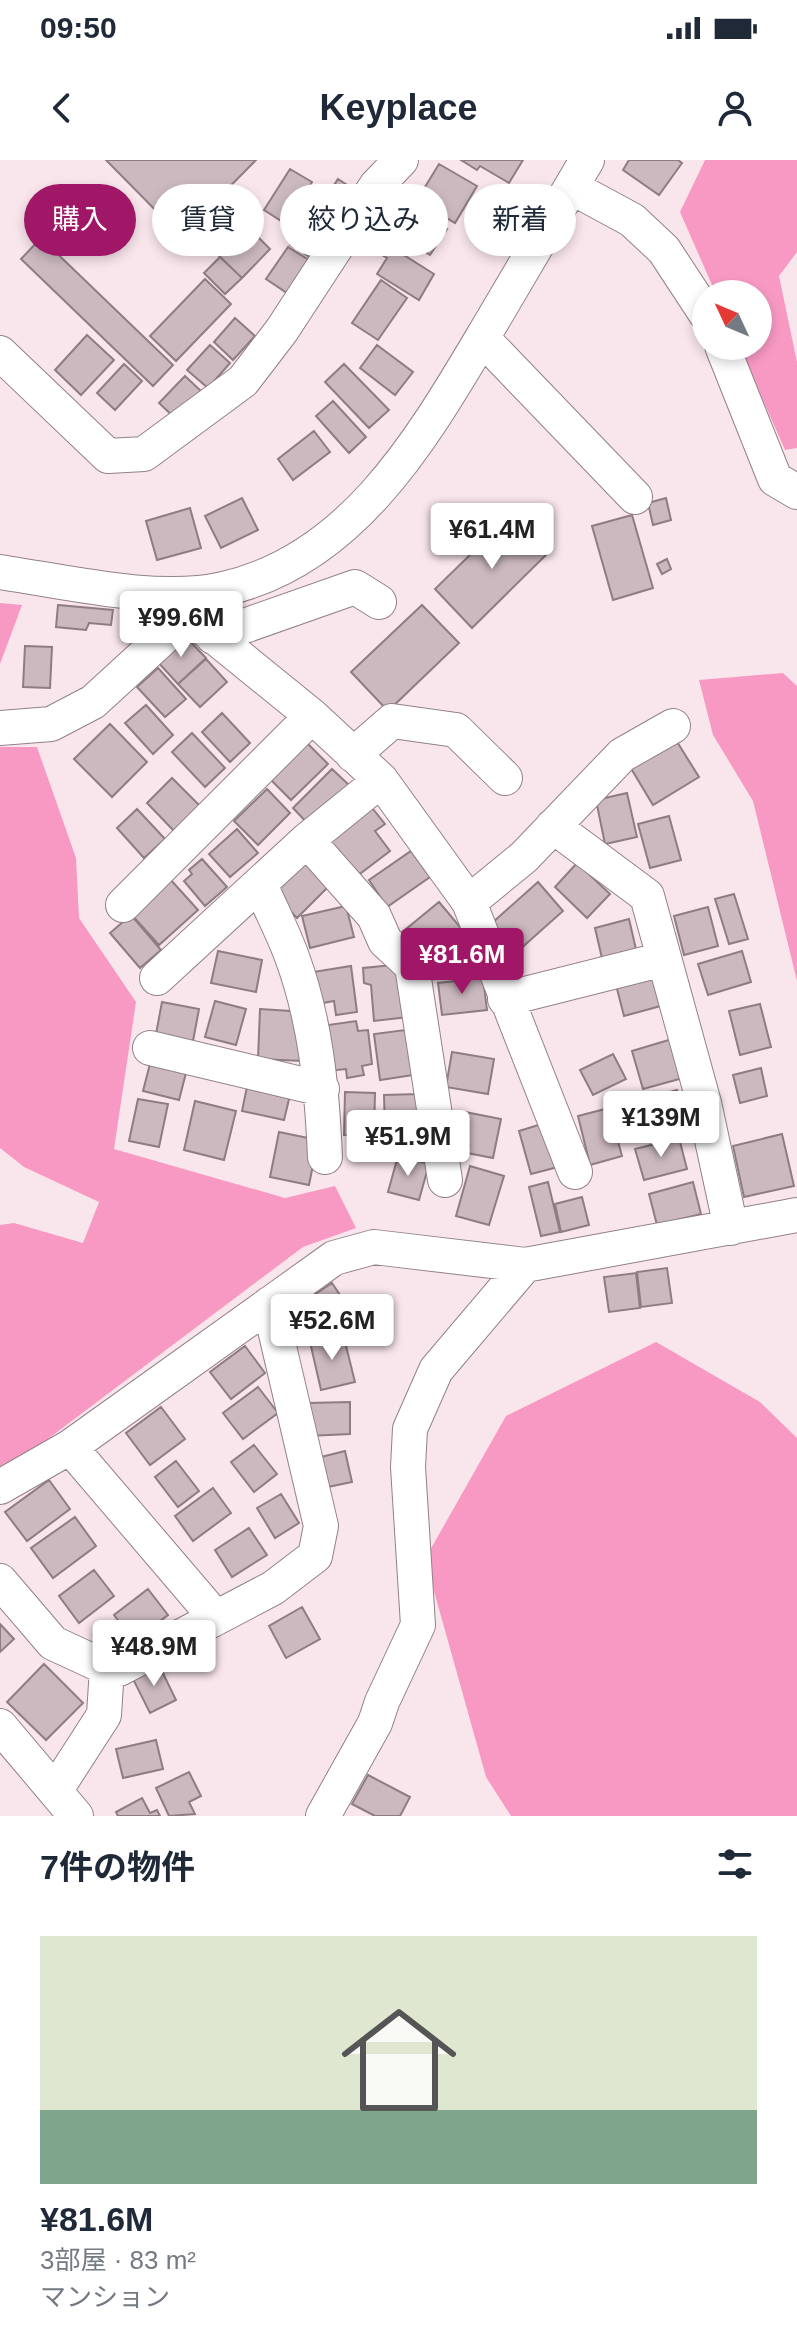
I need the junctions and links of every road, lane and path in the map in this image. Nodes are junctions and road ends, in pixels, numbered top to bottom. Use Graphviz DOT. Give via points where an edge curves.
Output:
graph roads {
  1 [pos="401,160"];
  2 [pos="579,174"];
  3 [pos="692,293"];
  4 [pos="482,338"];
  5 [pos="0,353"];
  6 [pos="728,360"];
  7 [pos="797,492"];
  8 [pos="635,497"];
  9 [pos="0,572"];
  10 [pos="379,602"];
  11 [pos="175,605"];
  12 [pos="213,637"];
  13 [pos="312,716"];
  14 [pos="673,726"];
  15 [pos="0,728"];
  16 [pos="353,755"];
  17 [pos="505,778"];
  18 [pos="381,780"];
  19 [pos="553,826"];
  20 [pos="307,840"];
  21 [pos="260,884"];
  22 [pos="469,902"];
  23 [pos="123,905"];
  24 [pos="664,959"];
  25 [pos="157,978"];
  26 [pos="505,999"];
  27 [pos="150,1048"];
  28 [pos="322,1089"];
  29 [pos="325,1157"];
  30 [pos="575,1172"];
  31 [pos="445,1180"];
  32 [pos="797,1215"];
  33 [pos="731,1228"];
  34 [pos="525,1265"];
  35 [pos="269,1304"];
  36 [pos="70,1447"];
  37 [pos="0,1487"];
  38 [pos="0,1581"];
  39 [pos="216,1618"];
  40 [pos="107,1668"];
  41 [pos="0,1726"];
  42 [pos="65,1804"];
  43 [pos="323,1816"];
  1 -- 5 [label="street" via="376,186 243,381 144,454 108,456"];
  2 -- 3 [label="street" via="664,250"];
  2 -- 4 [label="street"];
  4 -- 8 [label="street"];
  4 -- 11 [label="street" via="414,447 330,538 278,571"];
  6 -- 7 [label="street" via="775,479"];
  9 -- 11 [label="street"];
  10 -- 12 [label="street" via="355,587"];
  11 -- 12 [label="street"];
  11 -- 15 [label="street" via="93,702 51,724"];
  12 -- 13 [label="street"];
  13 -- 16 [label="street"];
  13 -- 23 [label="street"];
  14 -- 19 [label="street" via="622,755"];
  16 -- 17 [label="street" via="392,721 456,730"];
  16 -- 18 [label="street"];
  18 -- 20 [label="street"];
  18 -- 22 [label="street"];
  19 -- 22 [label="street"];
  19 -- 24 [label="street" via="647,896"];
  20 -- 21 [label="street"];
  20 -- 31 [label="street" via="374,916 385,941 412,966"];
  21 -- 25 [label="street"];
  21 -- 28 [label="street" via="309,1014"];
  22 -- 26 [label="street"];
  24 -- 26 [label="street"];
  24 -- 33 [label="street" via="704,1103"];
  26 -- 30 [label="street"];
  27 -- 28 [label="street"];
  28 -- 29 [label="street"];
  32 -- 33 [label="street"];
  33 -- 34 [label="street"];
  34 -- 35 [label="street" via="374,1247 334,1258"];
  34 -- 43 [label="street" via="436,1370 410,1429 418,1625 375,1723"];
  35 -- 36 [label="street"];
  35 -- 39 [label="street" via="321,1526 315,1556 273,1588"];
  36 -- 37 [label="street"];
  36 -- 39 [label="street"];
  38 -- 40 [label="street" via="53,1643"];
  39 -- 40 [label="street" via="119,1669"];
  40 -- 42 [label="street" via="104,1715"];
  41 -- 42 [label="street"];
}
